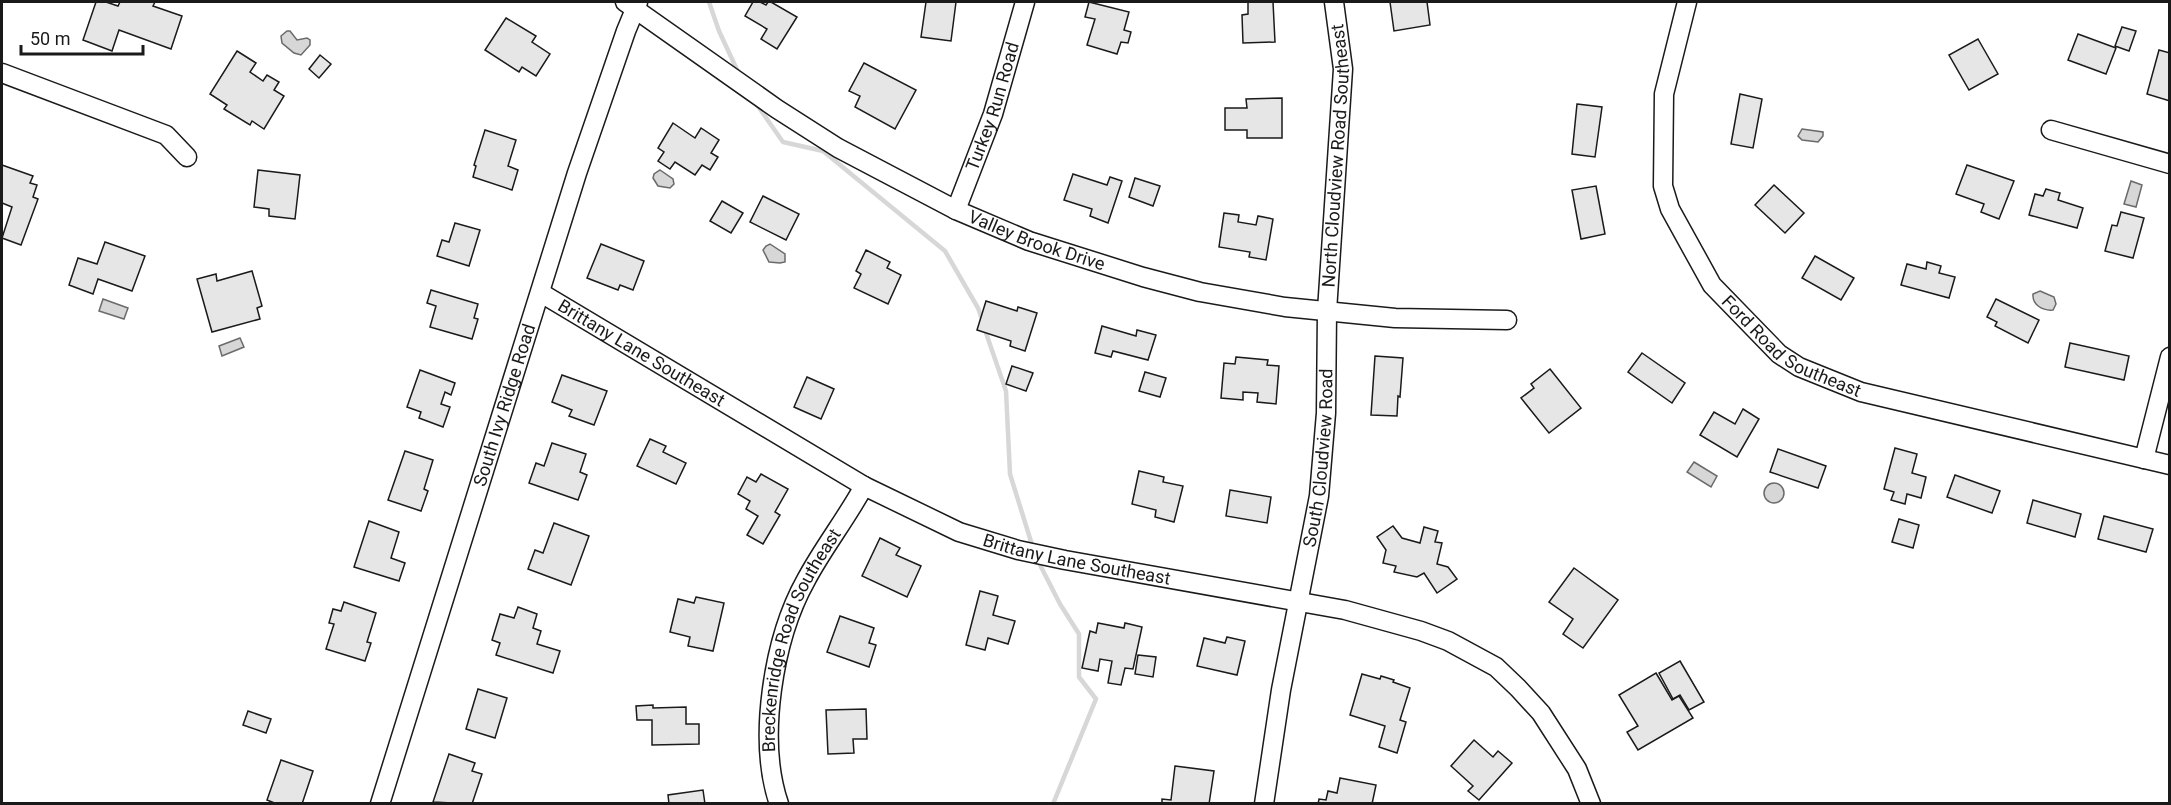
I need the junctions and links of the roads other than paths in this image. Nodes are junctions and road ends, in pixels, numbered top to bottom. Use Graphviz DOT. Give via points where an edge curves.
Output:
graph roads {
  1 [pos="1025,2"];
  2 [pos="1334,2"];
  3 [pos="1688,2"];
  4 [pos="633,4"];
  5 [pos="2,73"];
  6 [pos="2051,130"];
  7 [pos="187,157"];
  8 [pos="2169,164"];
  9 [pos="957,210"];
  10 [pos="541,293"];
  11 [pos="1328,311"];
  12 [pos="1507,320"];
  13 [pos="2169,357"];
  14 [pos="2144,459"];
  15 [pos="2169,465"];
  16 [pos="864,486"];
  17 [pos="1300,602"];
  18 [pos="380,804"];
  19 [pos="779,804"];
  20 [pos="1264,804"];
  21 [pos="1592,804"];
  1 -- 9 [label="street, Turkey Run Road" via="993,114"];
  2 -- 11 [label="street, North Cloudview Road Southeast" via="1343,69"];
  3 -- 14 [label="street, Ford Road Southeast" via="1664,94 1663,186 1670,209 1695,257 1712,285 1738,314 1779,354 1799,367 1861,392"];
  4 -- 9 [label="street, Valley Brook Drive" via="808,129"];
  4 -- 10 [label="street, South Ivy Ridge Road"];
  5 -- 7 [label="street" via="166,135"];
  6 -- 8 [label="street"];
  9 -- 11 [label="street, Valley Brook Drive" via="1029,241 1143,277 1285,308"];
  10 -- 16 [label="street, Brittany Lane Southeast"];
  10 -- 18 [label="street, South Ivy Ridge Road"];
  11 -- 12 [label="street, Valley Brook Drive" via="1395,318"];
  11 -- 17 [label="street, South Cloudview Road" via="1319,496"];
  13 -- 14 [label="street"];
  14 -- 15 [label="street, Ford Road Southeast"];
  16 -- 17 [label="street, Brittany Lane Southeast" via="959,532 1018,550"];
  16 -- 19 [label="street, Breckenridge Road Southeast" via="805,581 788,620 774,669 769,736"];
  17 -- 20 [label="street, South Cloudview Road" via="1281,690"];
  17 -- 21 [label="street, Brittany Lane Southeast" via="1345,610 1448,641 1496,668 1541,713 1577,769"];
}
